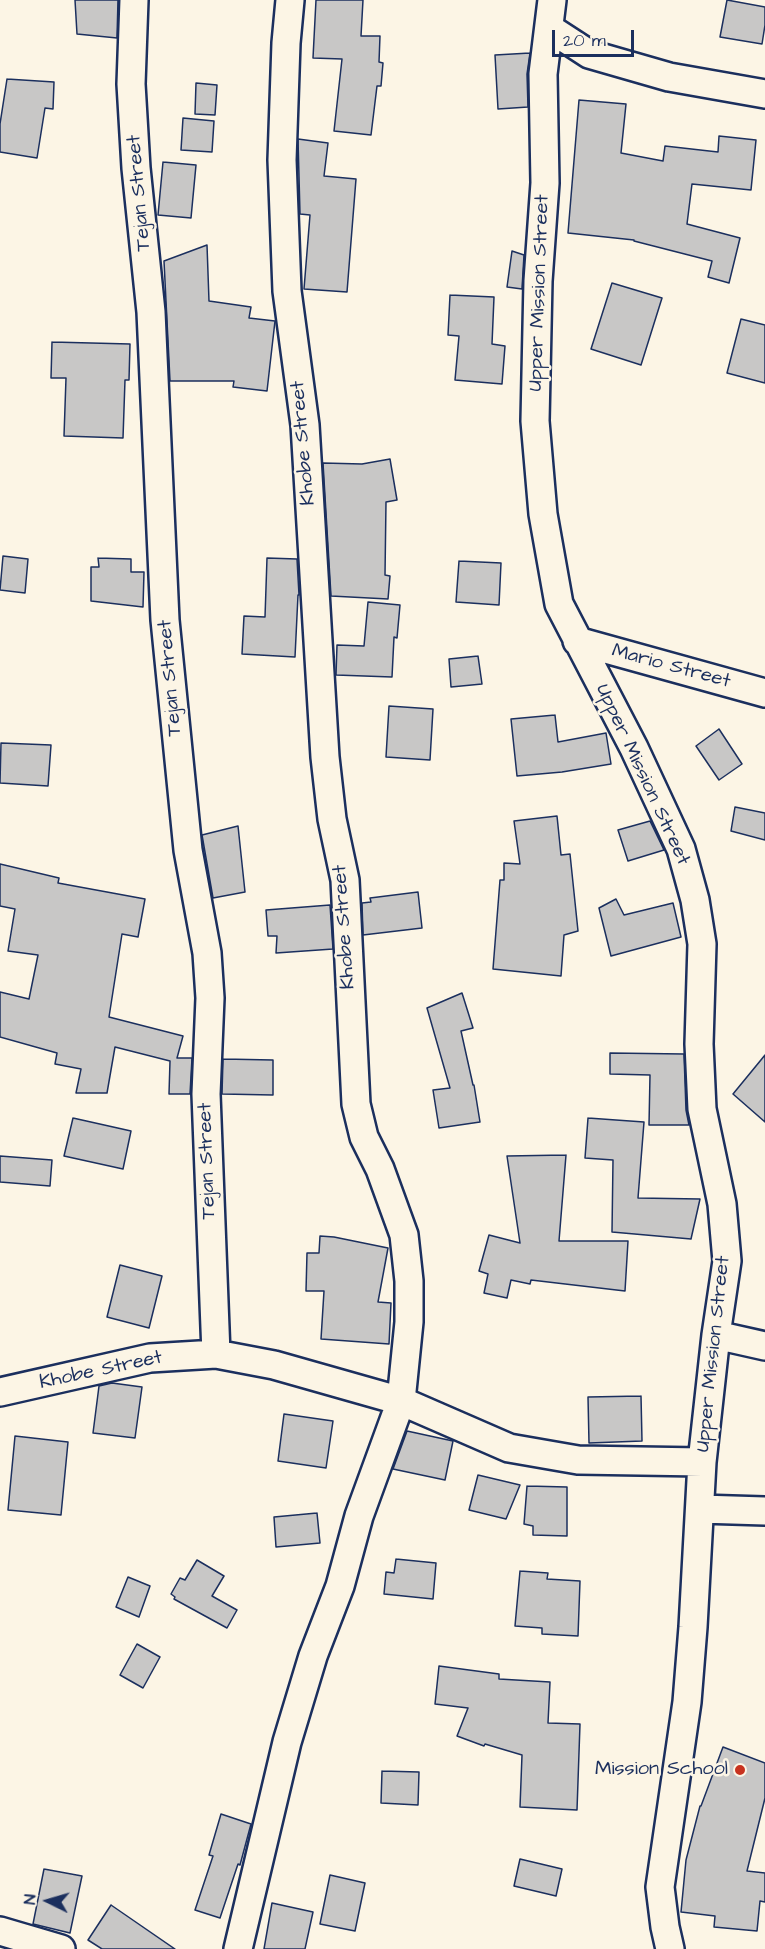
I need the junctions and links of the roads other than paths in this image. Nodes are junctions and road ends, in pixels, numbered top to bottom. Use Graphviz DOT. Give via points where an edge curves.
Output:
graph roads {
  1 [pos="134,0"];
  2 [pos="291,0"];
  3 [pos="552,0"];
  4 [pos="549,28"];
  5 [pos="765,94"];
  6 [pos="577,641"];
  7 [pos="765,693"];
  8 [pos="716,1335"];
  9 [pos="765,1346"];
  10 [pos="216,1354"];
  11 [pos="0,1392"];
  12 [pos="401,1401"];
  13 [pos="702,1462"];
  14 [pos="700,1509"];
  15 [pos="765,1511"];
  16 [pos="0,1931"];
  17 [pos="61,1949"];
  18 [pos="238,1949"];
  19 [pos="670,1949"];
  1 -- 10 [label="street, Tejan Street" via="131,84 151,312 165,620 188,850 207,953 210,998 206,1094"];
  2 -- 12 [label="street, Khobe Street" via="282,160 287,291 304,425 325,757 332,819 345,879 356,1104 364,1137 404,1235 409,1281"];
  3 -- 4 [label="street, Upper Mission Street"];
  4 -- 5 [label="street" via="589,54 669,77"];
  4 -- 6 [label="street, Upper Mission Street" via="543,74 545,183 535,421 543,514 559,604"];
  6 -- 7 [label="street, Mario Street"];
  6 -- 8 [label="street, Upper Mission Street" via="634,748 681,849 695,900 702,944 702,1109 722,1204 728,1261"];
  8 -- 9 [label="street"];
  8 -- 13 [label="street, Upper Mission Street"];
  10 -- 11 [label="street, Khobe Street" via="150,1358"];
  10 -- 12 [label="street, Khobe Street" via="274,1365"];
  12 -- 13 [label="street" via="509,1448 578,1460"];
  12 -- 18 [label="street" via="303,1688"];
  13 -- 14 [label="street, Upper Mission Street"];
  14 -- 15 [label="street"];
  14 -- 19 [label="street, Upper Mission Street" via="687,1702 660,1887"];
  16 -- 17 [label="street"];
}
